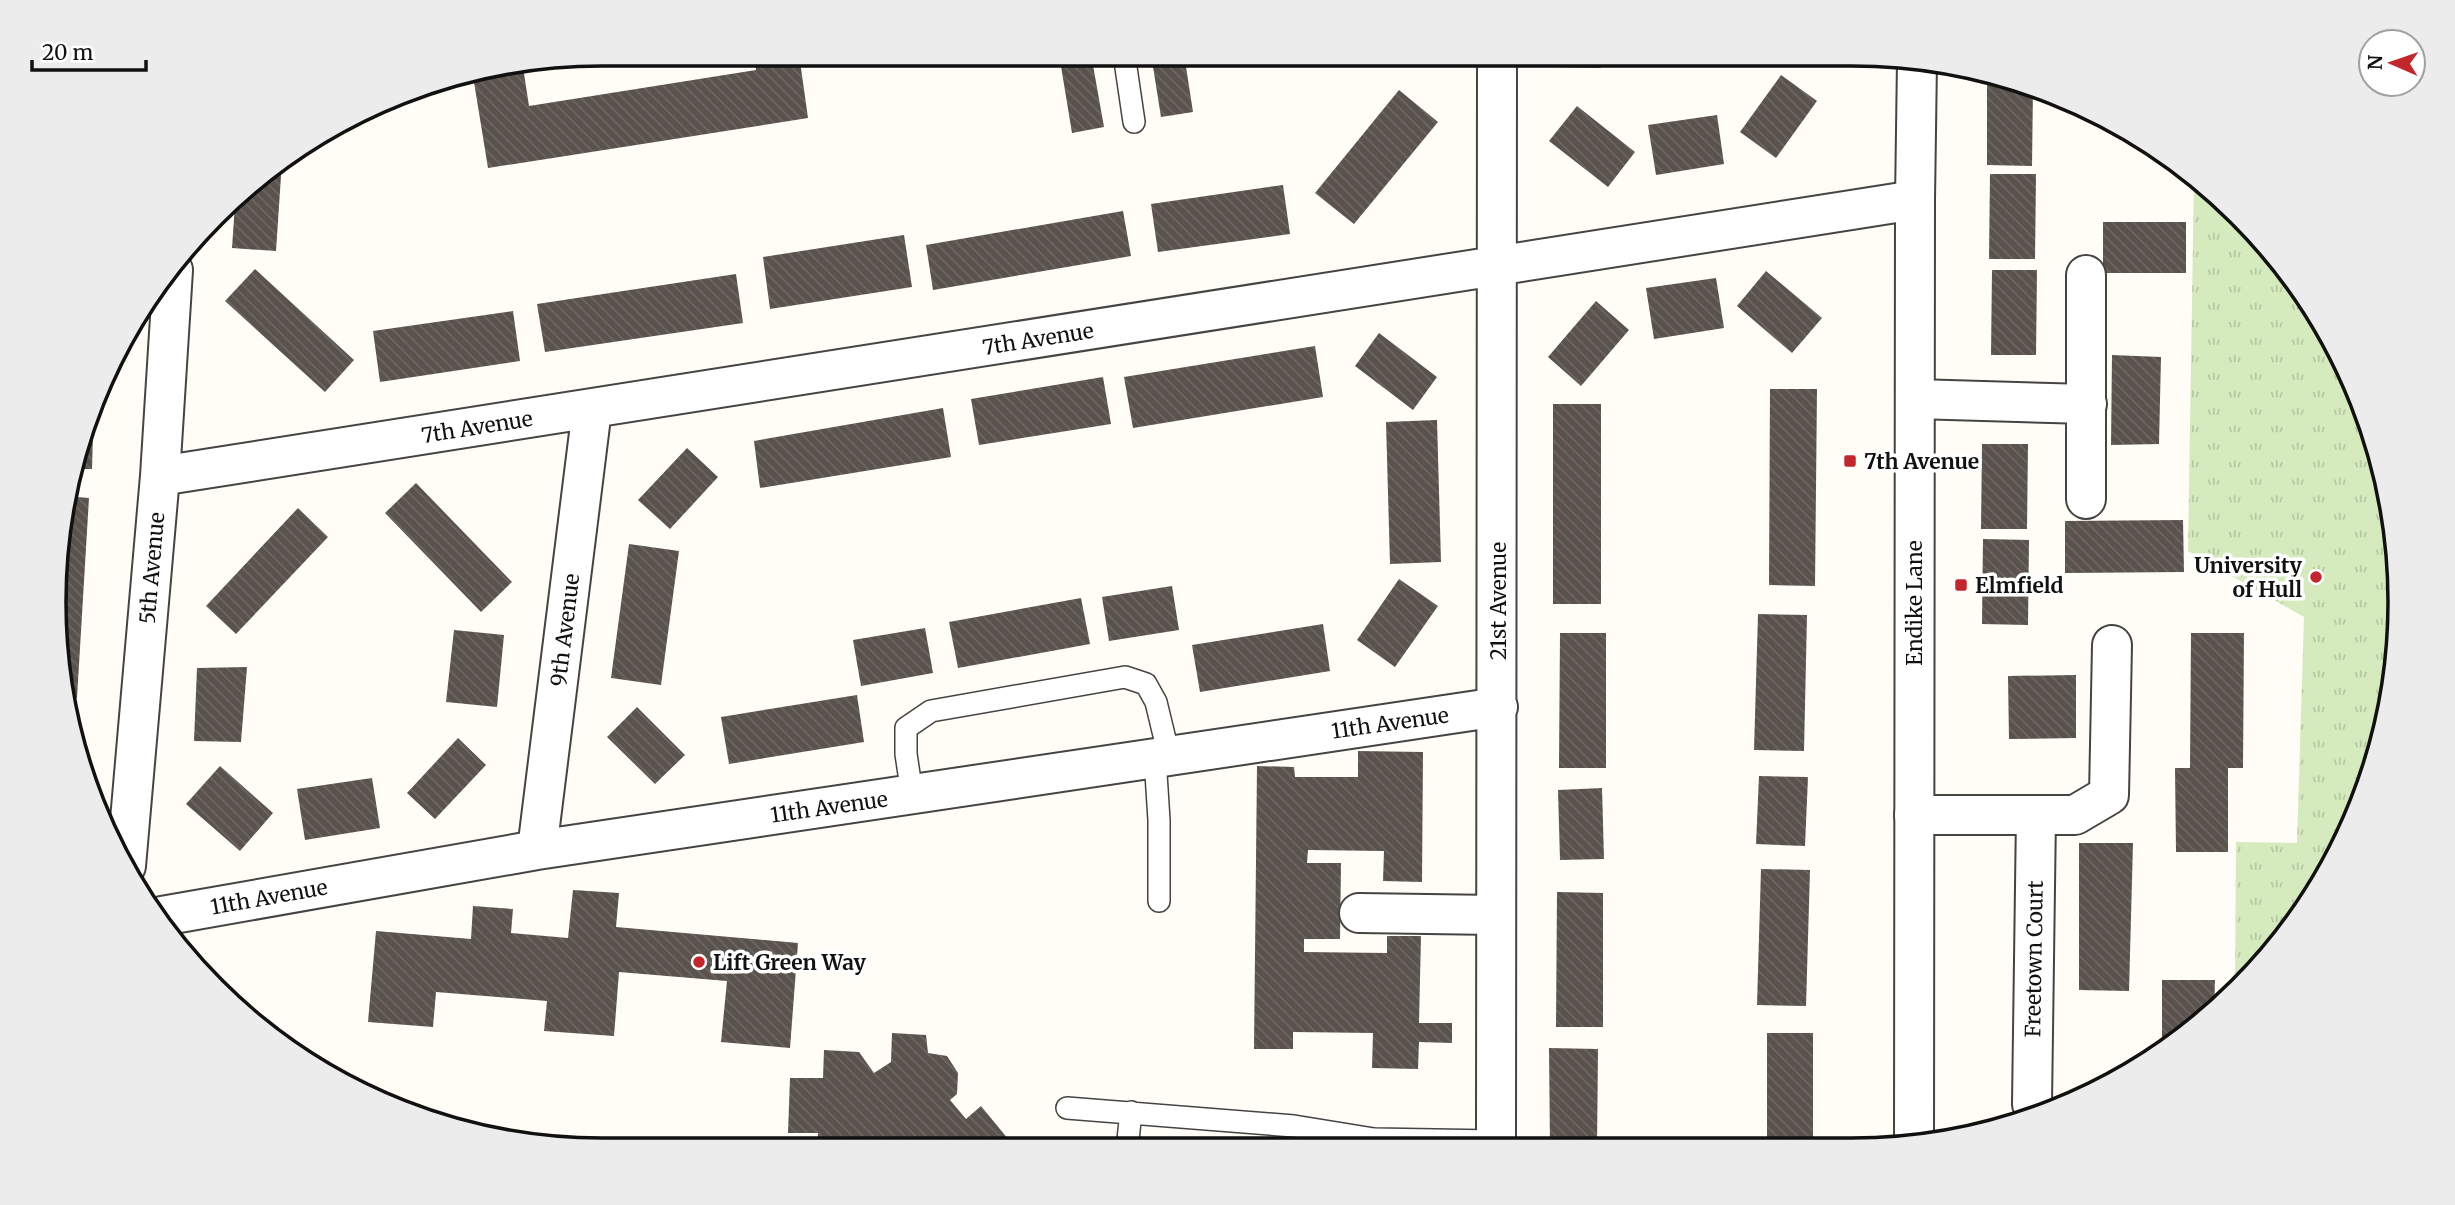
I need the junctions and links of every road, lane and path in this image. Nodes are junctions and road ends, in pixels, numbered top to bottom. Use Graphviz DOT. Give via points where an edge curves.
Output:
graph roads {
  1 [pos="1126,66"];
  2 [pos="1497,66"];
  3 [pos="1917,71"];
  4 [pos="1134,122"];
  5 [pos="1915,201"];
  6 [pos="1497,267"];
  7 [pos="2086,275"];
  8 [pos="172,283"];
  9 [pos="1915,399"];
  10 [pos="2087,404"];
  11 [pos="592,410"];
  12 [pos="160,476"];
  13 [pos="2086,499"];
  14 [pos="2112,645"];
  15 [pos="1498,707"];
  16 [pos="1162,757"];
  17 [pos="912,794"];
  18 [pos="1914,815"];
  19 [pos="2036,815"];
  20 [pos="127,850"];
  21 [pos="537,850"];
  22 [pos="1159,901"];
  23 [pos="1359,913"];
  24 [pos="167,915"];
  25 [pos="1496,915"];
  26 [pos="2032,1104"];
  27 [pos="1067,1108"];
  28 [pos="1131,1112"];
  29 [pos="1914,1135"];
  30 [pos="1128,1138"];
  31 [pos="1368,1138"];
  32 [pos="1496,1138"];
  1 -- 4 [label="lane"];
  2 -- 6 [label="street, 21st Avenue"];
  3 -- 5 [label="street, Endike Lane"];
  5 -- 6 [label="street, 7th Avenue"];
  5 -- 9 [label="street, Endike Lane"];
  6 -- 11 [label="street, 7th Avenue"];
  6 -- 15 [label="street, 21st Avenue"];
  7 -- 10 [label="street"];
  8 -- 12 [label="street, 5th Avenue"];
  9 -- 10 [label="street"];
  9 -- 18 [label="street, Endike Lane"];
  10 -- 13 [label="street"];
  11 -- 12 [label="street, 7th Avenue"];
  11 -- 21 [label="street, 9th Avenue"];
  12 -- 20 [label="street, 5th Avenue"];
  14 -- 19 [label="street" via="2109,795 2075,815"];
  15 -- 16 [label="street, 11th Avenue"];
  15 -- 25 [label="street, 21st Avenue"];
  16 -- 17 [label="street, 11th Avenue"];
  16 -- 17 [label="lane" via="1156,702 1146,684 1125,677 931,711 906,729"];
  16 -- 22 [label="lane"];
  17 -- 21 [label="street, 11th Avenue"];
  18 -- 19 [label="street"];
  18 -- 29 [label="street, Endike Lane"];
  19 -- 26 [label="street, Freetown Court"];
  21 -- 24 [label="street, 11th Avenue"];
  23 -- 25 [label="street"];
  25 -- 32 [label="street, 21st Avenue"];
  27 -- 28 [label="lane"];
  28 -- 30 [label="lane"];
  28 -- 31 [label="lane" via="1294,1126"];
}
